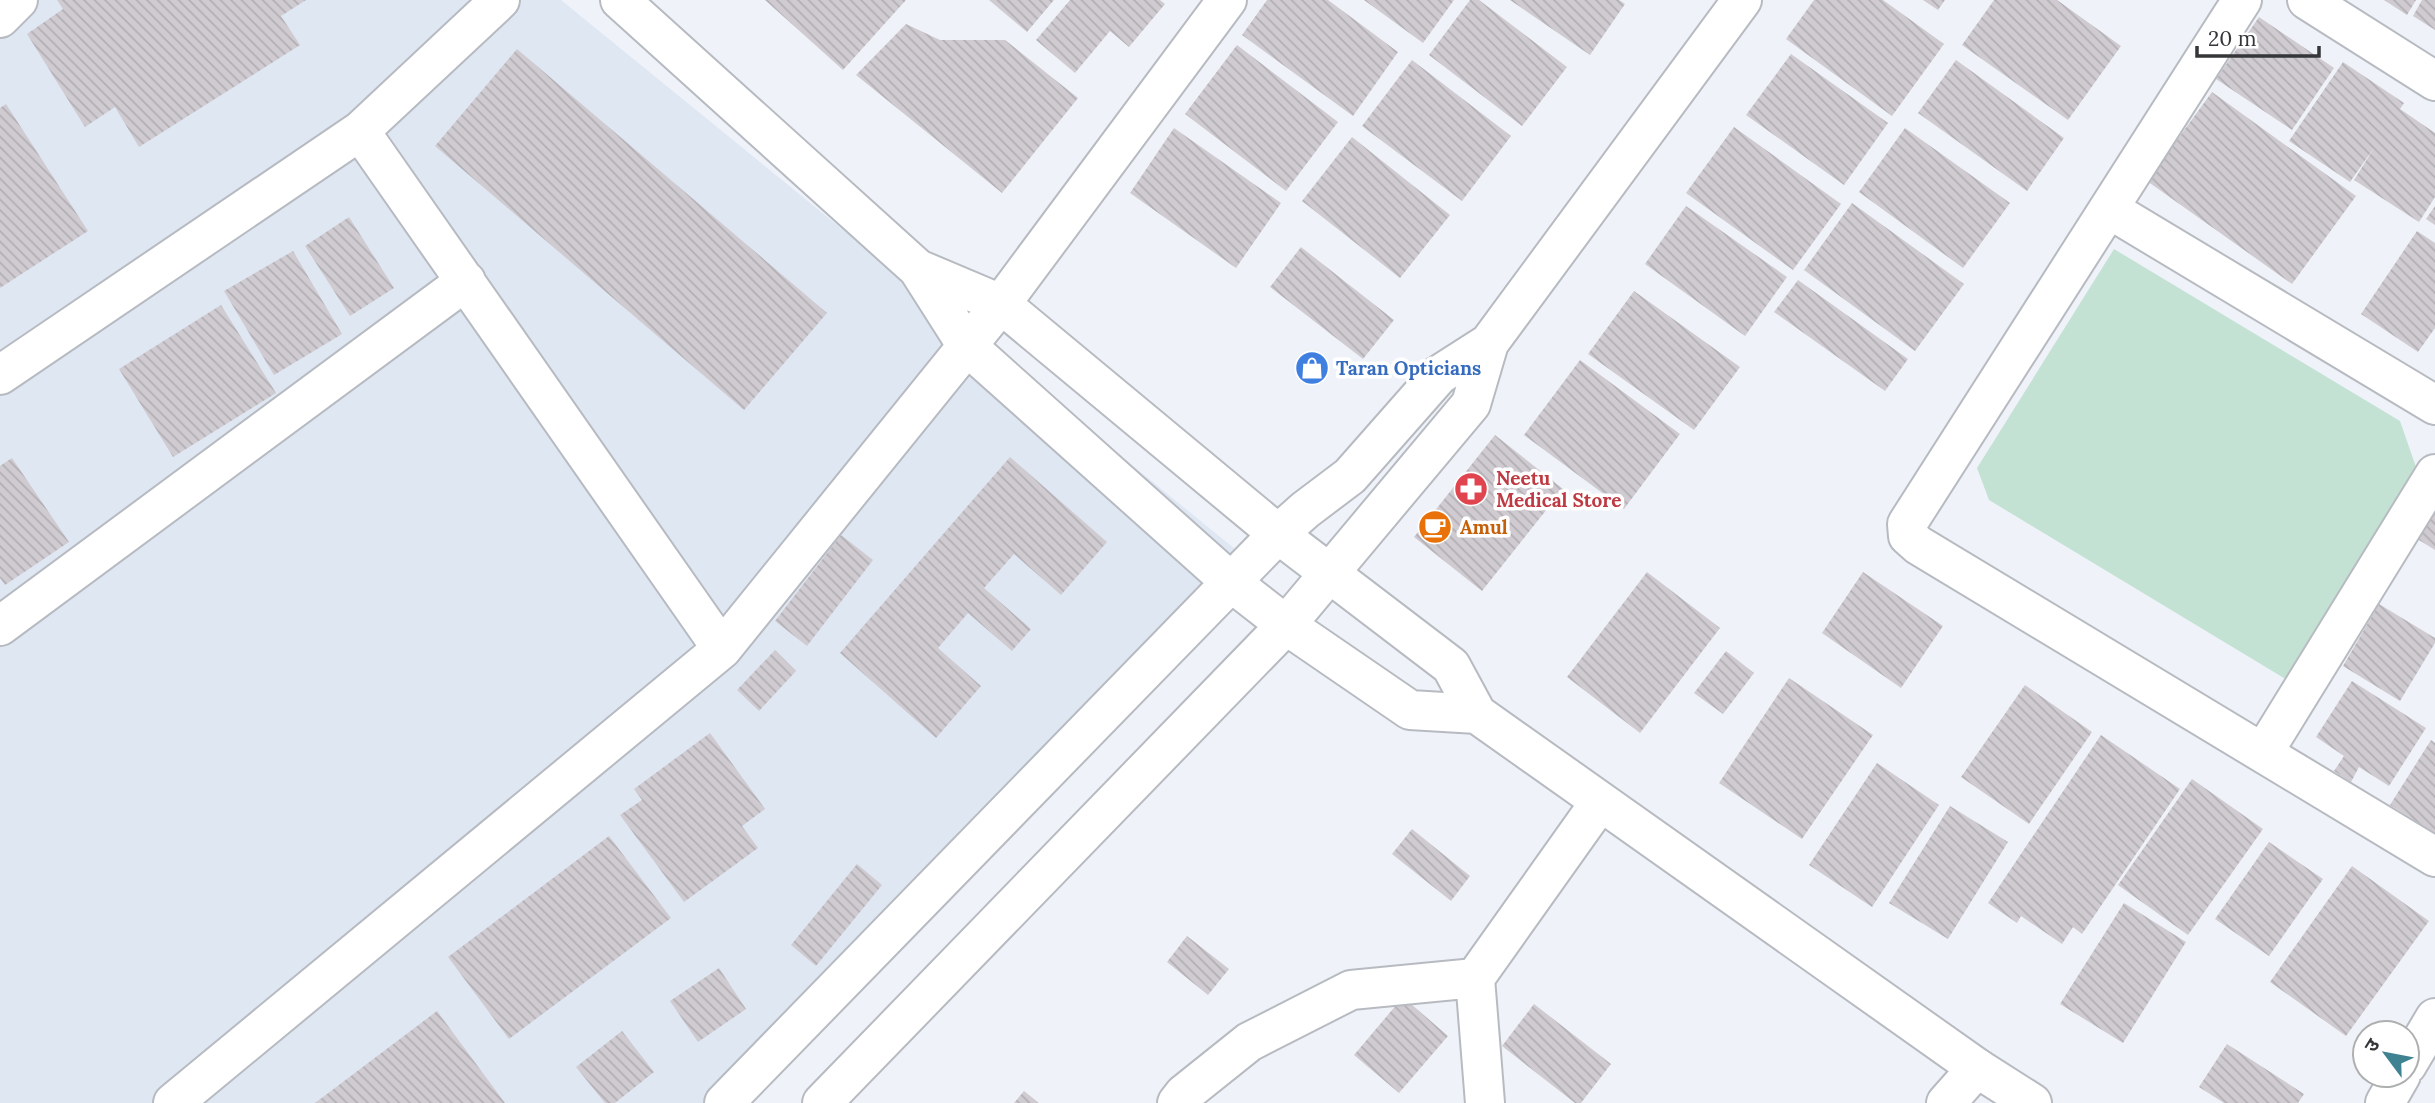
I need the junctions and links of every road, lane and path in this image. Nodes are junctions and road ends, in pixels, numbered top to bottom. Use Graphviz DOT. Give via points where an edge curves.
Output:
graph roads {
  1 [pos="19,0"];
  2 [pos="500,0"];
  3 [pos="620,0"];
  4 [pos="1227,0"];
  5 [pos="1742,0"];
  6 [pos="2242,0"];
  7 [pos="2307,0"];
  8 [pos="0,18"];
  9 [pos="2435,81"];
  10 [pos="360,131"];
  11 [pos="2109,209"];
  12 [pos="918,269"];
  13 [pos="466,281"];
  14 [pos="1001,304"];
  15 [pos="1489,343"];
  16 [pos="967,346"];
  17 [pos="0,375"];
  18 [pos="2435,405"];
  19 [pos="2435,474"];
  20 [pos="1278,534"];
  21 [pos="1328,573"];
  22 [pos="1231,583"];
  23 [pos="1286,625"];
  24 [pos="0,626"];
  25 [pos="722,649"];
  26 [pos="1477,714"];
  27 [pos="2263,753"];
  28 [pos="1600,802"];
  29 [pos="2435,857"];
  30 [pos="1475,978"];
  31 [pos="2435,1018"];
  32 [pos="2421,1042"];
  33 [pos="1977,1068"];
  34 [pos="173,1103"];
  35 [pos="724,1103"];
  36 [pos="822,1103"];
  37 [pos="1177,1103"];
  38 [pos="1485,1103"];
  39 [pos="1946,1103"];
  40 [pos="2032,1103"];
  1 -- 8 [label="street"];
  2 -- 10 [label="street"];
  3 -- 12 [label="street"];
  4 -- 14 [label="street"];
  5 -- 15 [label="street"];
  6 -- 11 [label="street"];
  7 -- 9 [label="street"];
  10 -- 13 [label="street"];
  10 -- 17 [label="street"];
  11 -- 18 [label="street"];
  11 -- 27 [label="street" via="1907,524 1908,536"];
  12 -- 14 [label="street"];
  12 -- 16 [label="street"];
  13 -- 24 [label="street"];
  13 -- 25 [label="street"];
  14 -- 16 [label="street"];
  14 -- 20 [label="street"];
  15 -- 20 [label="street" via="1438,375 1350,476"];
  15 -- 21 [label="street" via="1471,404"];
  16 -- 22 [label="street"];
  16 -- 25 [label="street"];
  19 -- 27 [label="street"];
  20 -- 21 [label="street"];
  20 -- 22 [label="street"];
  21 -- 23 [label="street"];
  21 -- 26 [label="street" via="1451,666"];
  22 -- 23 [label="street"];
  22 -- 35 [label="street"];
  23 -- 26 [label="street" via="1410,710"];
  23 -- 36 [label="street"];
  25 -- 34 [label="street"];
  26 -- 28 [label="street"];
  27 -- 29 [label="street"];
  28 -- 30 [label="street"];
  28 -- 33 [label="street"];
  30 -- 37 [label="street" via="1351,990 1249,1042"];
  30 -- 38 [label="street"];
  31 -- 32 [label="street"];
  33 -- 39 [label="street"];
  33 -- 40 [label="street"];
}
